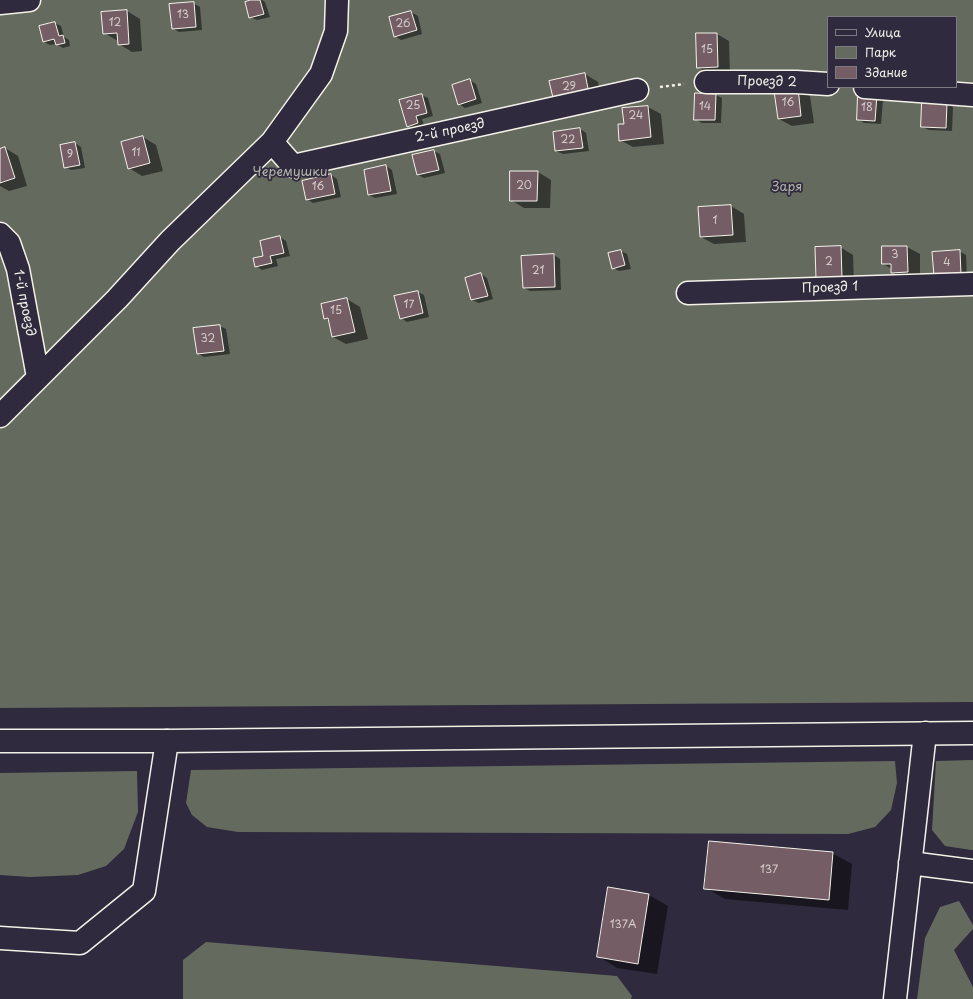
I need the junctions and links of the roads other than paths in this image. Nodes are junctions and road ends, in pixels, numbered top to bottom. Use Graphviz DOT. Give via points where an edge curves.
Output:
graph roads {
  1 [pos="28,0"];
  2 [pos="337,0"];
  3 [pos="0,3"];
  4 [pos="706,82"];
  5 [pos="827,84"];
  6 [pos="878,88"];
  7 [pos="637,90"];
  8 [pos="973,95"];
  9 [pos="272,142"];
  10 [pos="0,234"];
  11 [pos="973,284"];
  12 [pos="688,293"];
  13 [pos="38,377"];
  14 [pos="0,416"];
  15 [pos="925,733"];
  16 [pos="973,733"];
  17 [pos="0,741"];
  18 [pos="167,741"];
  19 [pos="910,863"];
  20 [pos="973,870"];
  21 [pos="0,938"];
  22 [pos="894,999"];
  1 -- 3 [label="main road"];
  2 -- 9 [label="main road" via="336,31 321,74"];
  4 -- 5 [label="main road, Проезд 2"];
  6 -- 8 [label="main road"];
  7 -- 9 [label="main road, 2-й проезд" via="293,166"];
  9 -- 13 [label="main road" via="170,241 117,299"];
  10 -- 13 [label="main road, 1-й проезд" via="9,243 18,269"];
  11 -- 12 [label="main road, Проезд 1"];
  13 -- 14 [label="main road"];
  15 -- 16 [label="main road"];
  15 -- 18 [label="main road"];
  15 -- 19 [label="main road"];
  17 -- 18 [label="main road"];
  18 -- 21 [label="main road" via="144,891 80,944"];
  19 -- 20 [label="main road"];
  19 -- 22 [label="main road"];
}
